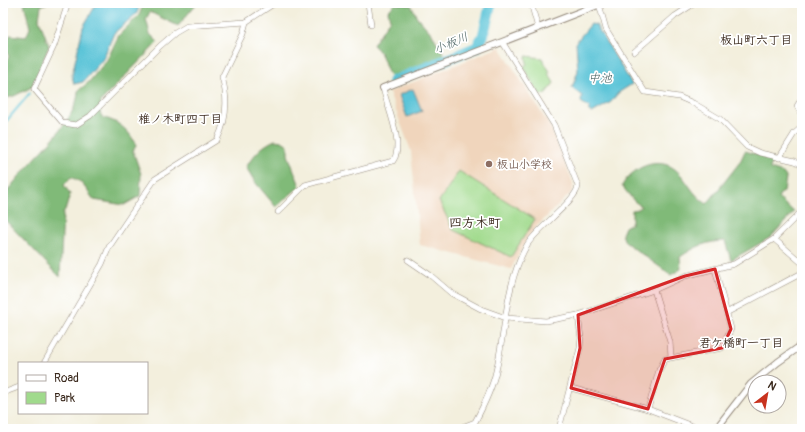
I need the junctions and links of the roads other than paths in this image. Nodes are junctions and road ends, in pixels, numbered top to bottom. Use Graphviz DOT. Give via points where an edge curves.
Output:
graph roads {
  1 [pos="68,3"];
  2 [pos="275,3"];
  3 [pos="368,3"];
  4 [pos="531,3"];
  5 [pos="695,3"];
  6 [pos="601,4"];
  7 [pos="246,22"];
  8 [pos="371,25"];
  9 [pos="538,28"];
  10 [pos="503,43"];
  11 [pos="634,52"];
  12 [pos="383,88"];
  13 [pos="802,98"];
  14 [pos="802,115"];
  15 [pos="802,127"];
  16 [pos="779,158"];
  17 [pos="802,165"];
  18 [pos="802,211"];
  19 [pos="278,212"];
  20 [pos="774,239"];
  21 [pos="802,255"];
  22 [pos="796,258"];
  23 [pos="408,260"];
  24 [pos="802,263"];
  25 [pos="715,270"];
  26 [pos="802,273"];
  27 [pos="654,290"];
  28 [pos="728,312"];
  29 [pos="578,315"];
  30 [pos="506,318"];
  31 [pos="802,345"];
  32 [pos="671,357"];
  33 [pos="45,362"];
  34 [pos="18,387"];
  35 [pos="571,388"];
  36 [pos="3,393"];
  37 [pos="648,409"];
  38 [pos="457,429"];
  39 [pos="559,429"];
  40 [pos="700,429"];
  41 [pos="716,429"];
  1 -- 7 [label="street" via="54,46 34,89 63,123 76,125 90,116 175,33 187,26"];
  2 -- 7 [label="street"];
  3 -- 8 [label="street"];
  4 -- 9 [label="street"];
  5 -- 11 [label="street" via="675,16"];
  6 -- 9 [label="street"];
  6 -- 16 [label="street" via="606,29 645,92 679,97 693,103 720,119 748,146 760,153"];
  7 -- 33 [label="street" via="222,77 227,103 217,140 155,179 109,248"];
  9 -- 10 [label="street"];
  10 -- 12 [label="street"];
  10 -- 30 [label="street" via="554,125 578,186 572,198 541,227 528,244 513,274"];
  12 -- 19 [label="street" via="397,143 397,156 393,161 305,185"];
  13 -- 14 [label="street" via="797,106"];
  15 -- 16 [label="street" via="794,134"];
  16 -- 17 [label="street"];
  18 -- 20 [label="street"];
  20 -- 22 [label="street"];
  20 -- 25 [label="street" via="734,264"];
  21 -- 22 [label="street"];
  22 -- 24 [label="street"];
  23 -- 30 [label="street" via="451,293 481,310"];
  25 -- 27 [label="street" via="685,276"];
  25 -- 28 [label="street"];
  26 -- 28 [label="street"];
  27 -- 29 [label="street"];
  27 -- 32 [label="street" via="670,342"];
  28 -- 32 [label="street" via="731,329 722,348"];
  29 -- 30 [label="street" via="546,321"];
  29 -- 35 [label="street" via="581,338"];
  30 -- 38 [label="street" via="496,373 481,411 475,422"];
  31 -- 41 [label="street" via="751,384"];
  32 -- 37 [label="street" via="665,359 659,370"];
  34 -- 36 [label="street"];
  35 -- 37 [label="street"];
  35 -- 39 [label="street"];
  37 -- 40 [label="street"];
}
